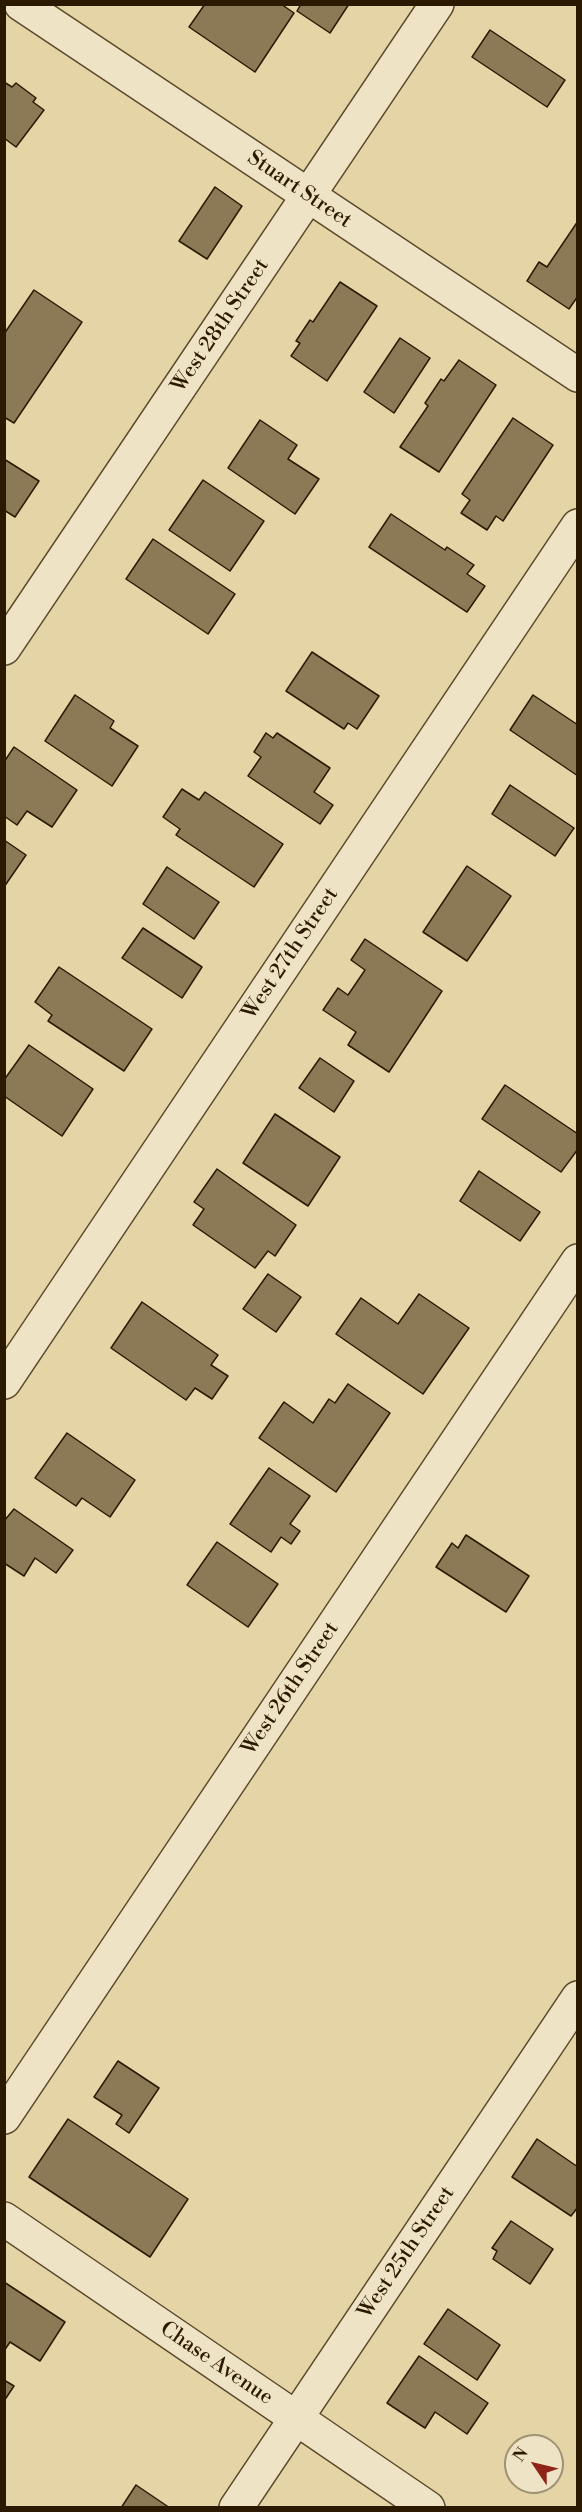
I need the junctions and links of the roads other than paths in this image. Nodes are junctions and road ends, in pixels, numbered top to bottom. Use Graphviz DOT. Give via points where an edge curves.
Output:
graph roads {
  1 [pos="21,4"];
  2 [pos="436,4"];
  3 [pos="308,196"];
  4 [pos="578,375"];
  5 [pos="578,526"];
  6 [pos="4,648"];
  7 [pos="578,1261"];
  8 [pos="4,1382"];
  9 [pos="578,1998"];
  10 [pos="4,2117"];
  11 [pos="4,2219"];
  12 [pos="296,2418"];
  13 [pos="236,2508"];
  14 [pos="428,2508"];
  1 -- 3 [label="street, Stuart Street"];
  2 -- 3 [label="street, West 28th Street"];
  3 -- 4 [label="street, Stuart Street"];
  3 -- 6 [label="street, West 28th Street"];
  5 -- 8 [label="street, West 27th Street"];
  7 -- 10 [label="street, West 26th Street"];
  9 -- 12 [label="street, West 25th Street"];
  11 -- 12 [label="street, Chase Avenue"];
  12 -- 13 [label="street, West 25th Street"];
  12 -- 14 [label="street, Chase Avenue"];
}
